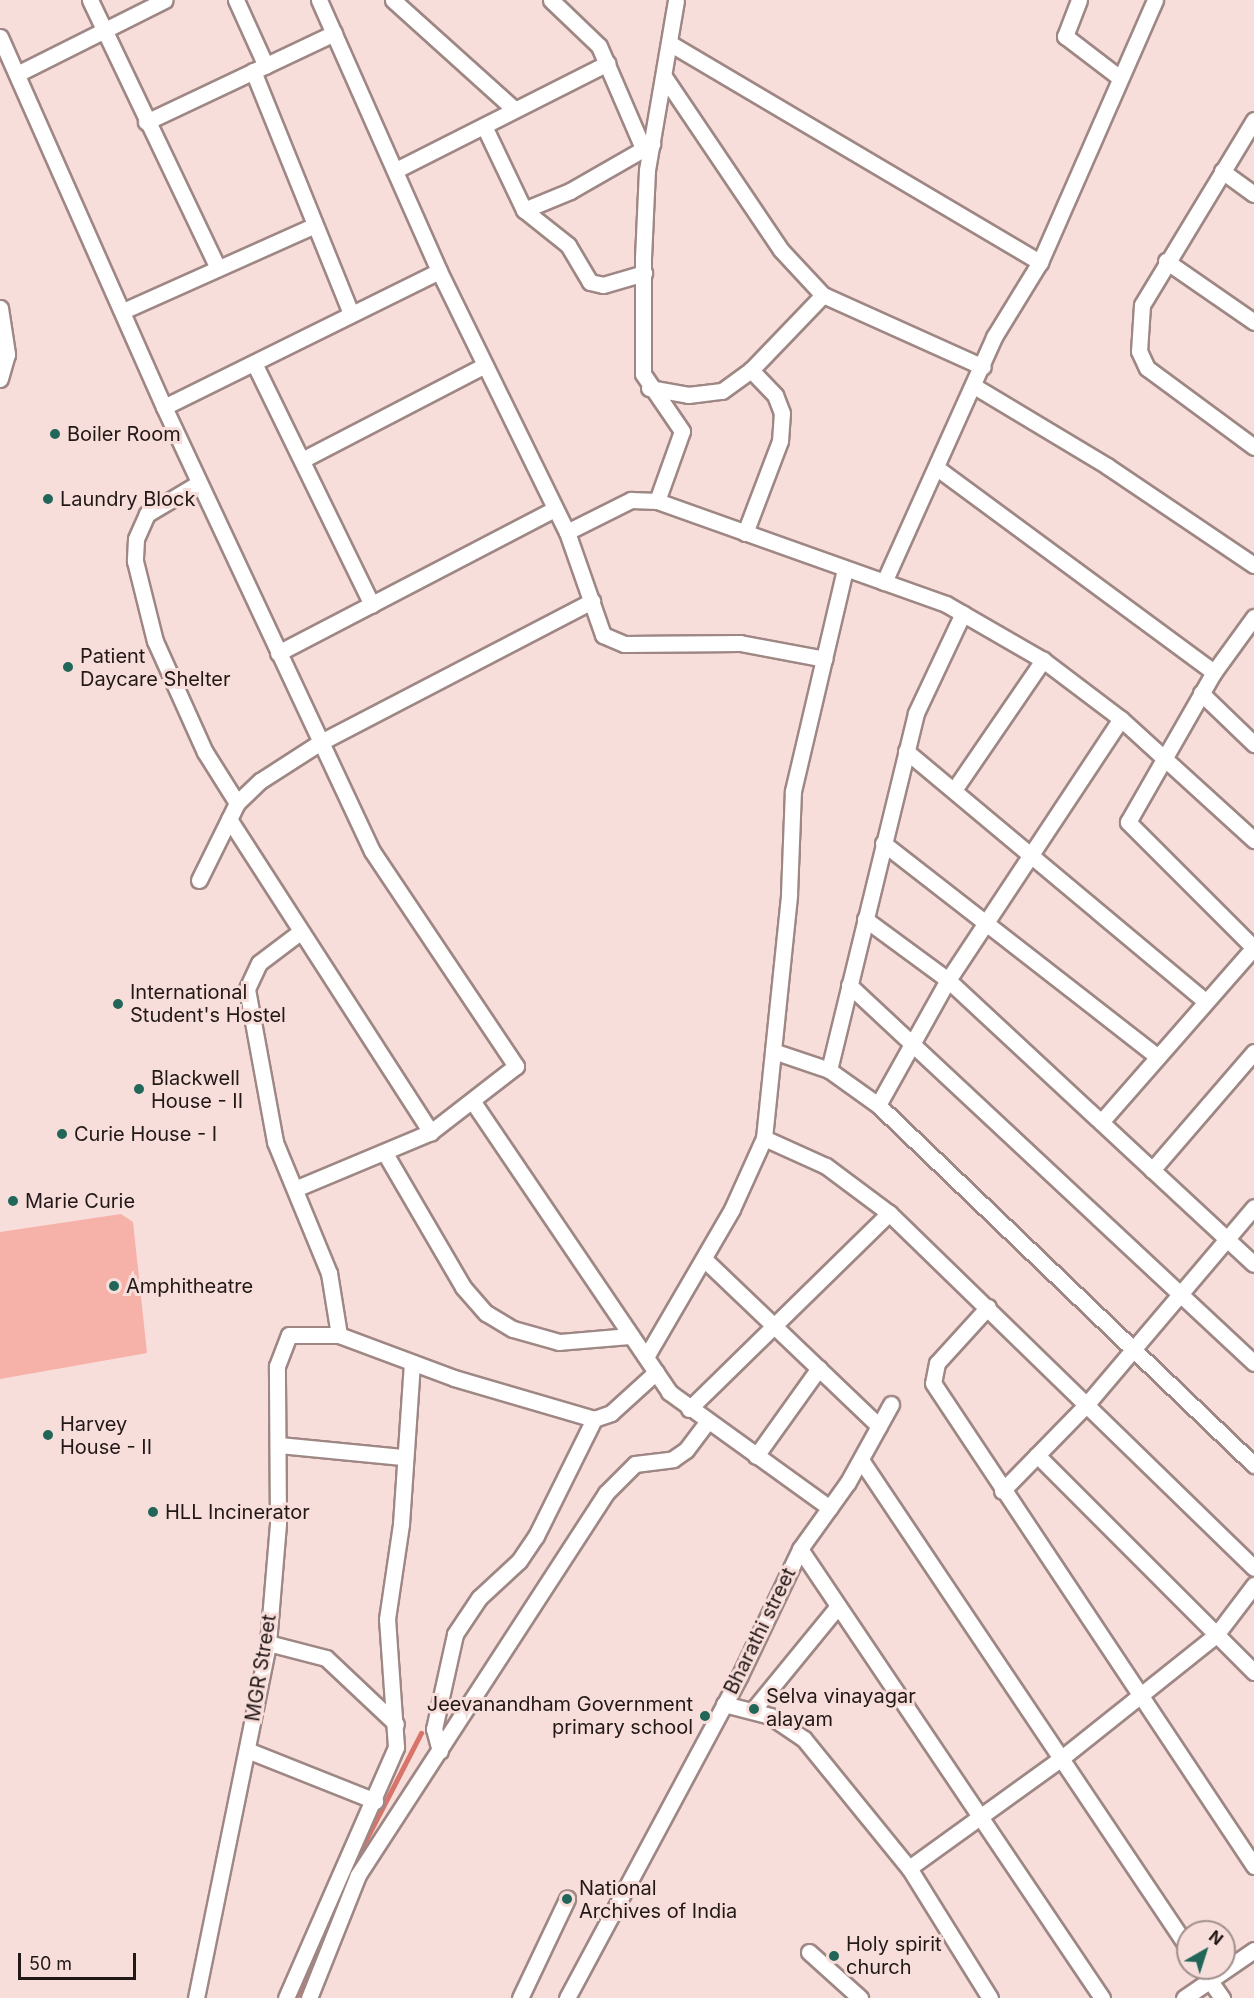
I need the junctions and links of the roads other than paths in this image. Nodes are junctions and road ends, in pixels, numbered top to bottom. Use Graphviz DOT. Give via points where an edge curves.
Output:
graph roads {
  1 [pos="90,0"];
  2 [pos="165,0"];
  3 [pos="236,0"];
  4 [pos="319,0"];
  5 [pos="393,0"];
  6 [pos="551,0"];
  7 [pos="676,0"];
  8 [pos="1079,0"];
  9 [pos="1155,0"];
  10 [pos="409,6"];
  11 [pos="105,29"];
  12 [pos="334,33"];
  13 [pos="0,37"];
  14 [pos="671,44"];
  15 [pos="608,63"];
  16 [pos="260,68"];
  17 [pos="16,74"];
  18 [pos="665,78"];
  19 [pos="1120,78"];
  20 [pos="514,109"];
  21 [pos="1254,120"];
  22 [pos="146,122"];
  23 [pos="484,126"];
  24 [pos="648,146"];
  25 [pos="396,171"];
  26 [pos="1222,171"];
  27 [pos="1254,194"];
  28 [pos="524,210"];
  29 [pos="315,225"];
  30 [pos="1166,261"];
  31 [pos="1040,262"];
  32 [pos="218,268"];
  33 [pos="440,271"];
  34 [pos="645,273"];
  35 [pos="823,295"];
  36 [pos="0,308"];
  37 [pos="123,311"];
  38 [pos="351,314"];
  39 [pos="1254,322"];
  40 [pos="254,363"];
  41 [pos="485,365"];
  42 [pos="983,367"];
  43 [pos="751,370"];
  44 [pos="0,379"];
  45 [pos="974,386"];
  46 [pos="649,388"];
  47 [pos="164,407"];
  48 [pos="1254,447"];
  49 [pos="302,460"];
  50 [pos="937,468"];
  51 [pos="199,483"];
  52 [pos="657,501"];
  53 [pos="555,509"];
  54 [pos="567,532"];
  55 [pos="745,533"];
  56 [pos="1254,565"];
  57 [pos="845,569"];
  58 [pos="884,582"];
  59 [pos="592,601"];
  60 [pos="372,605"];
  61 [pos="963,613"];
  62 [pos="1251,628"];
  63 [pos="278,653"];
  64 [pos="825,659"];
  65 [pos="1043,660"];
  66 [pos="1214,672"];
  67 [pos="1201,693"];
  68 [pos="1121,719"];
  69 [pos="319,744"];
  70 [pos="1254,744"];
  71 [pos="906,751"];
  72 [pos="1164,755"];
  73 [pos="954,790"];
  74 [pos="237,803"];
  75 [pos="229,819"];
  76 [pos="1254,840"];
  77 [pos="883,843"];
  78 [pos="1033,854"];
  79 [pos="199,880"];
  80 [pos="865,919"];
  81 [pos="988,920"];
  82 [pos="300,932"];
  83 [pos="1254,947"];
  84 [pos="948,980"];
  85 [pos="849,985"];
  86 [pos="1206,1002"];
  87 [pos="914,1044"];
  88 [pos="773,1051"];
  89 [pos="1254,1052"];
  90 [pos="1158,1057"];
  91 [pos="829,1070"];
  92 [pos="473,1102"];
  93 [pos="878,1105"];
  94 [pos="1101,1122"];
  95 [pos="431,1132"];
  96 [pos="764,1138"];
  97 [pos="386,1155"];
  98 [pos="1152,1170"];
  99 [pos="295,1189"];
  100 [pos="1254,1207"];
  101 [pos="889,1213"];
  102 [pos="1227,1238"];
  103 [pos="704,1259"];
  104 [pos="1254,1264"];
  105 [pos="1182,1292"];
  106 [pos="988,1307"];
  107 [pos="776,1328"];
  108 [pos="339,1335"];
  109 [pos="631,1336"];
  110 [pos="1134,1350"];
  111 [pos="646,1358"];
  112 [pos="412,1362"];
  113 [pos="1254,1362"];
  114 [pos="819,1368"];
  115 [pos="656,1372"];
  116 [pos="891,1404"];
  117 [pos="1086,1404"];
  118 [pos="689,1409"];
  119 [pos="594,1419"];
  120 [pos="708,1421"];
  121 [pos="879,1426"];
  122 [pos="279,1444"];
  123 [pos="1037,1455"];
  124 [pos="756,1456"];
  125 [pos="402,1457"];
  126 [pos="861,1460"];
  127 [pos="1254,1465"];
  128 [pos="1002,1491"];
  129 [pos="830,1508"];
  130 [pos="800,1549"];
  131 [pos="1254,1568"];
  132 [pos="1254,1585"];
  133 [pos="838,1606"];
  134 [pos="1216,1635"];
  135 [pos="268,1643"];
  136 [pos="1254,1672"];
  137 [pos="1137,1697"];
  138 [pos="724,1704"];
  139 [pos="753,1710"];
  140 [pos="396,1724"];
  141 [pos="247,1750"];
  142 [pos="440,1751"];
  143 [pos="1063,1757"];
  144 [pos="375,1802"];
  145 [pos="979,1820"];
  146 [pos="1254,1866"];
  147 [pos="909,1868"];
  148 [pos="567,1899"];
  149 [pos="1176,1930"];
  150 [pos="1254,1950"];
  151 [pos="808,1952"];
  152 [pos="1236,1959"];
  153 [pos="1200,1980"];
  154 [pos="1209,1980"];
  155 [pos="196,1998"];
  156 [pos="286,1998"];
  157 [pos="309,1998"];
  158 [pos="520,1998"];
  159 [pos="567,1998"];
  160 [pos="860,1998"];
  161 [pos="990,1998"];
  162 [pos="1101,1998"];
  163 [pos="1184,1998"];
  164 [pos="1222,1998"];
  1 -- 11 [label="street"];
  2 -- 11 [label="street"];
  3 -- 16 [label="street"];
  4 -- 12 [label="street"];
  5 -- 10 [label="street"];
  6 -- 15 [label="street" via="588,32"];
  7 -- 14 [label="street"];
  8 -- 19 [label="street" via="1065,36"];
  9 -- 19 [label="street"];
  10 -- 20 [label="street"];
  11 -- 17 [label="street"];
  11 -- 22 [label="street"];
  12 -- 16 [label="street"];
  12 -- 25 [label="street"];
  13 -- 17 [label="street"];
  14 -- 18 [label="street"];
  14 -- 31 [label="street"];
  15 -- 20 [label="street"];
  15 -- 24 [label="street"];
  16 -- 22 [label="street"];
  16 -- 29 [label="street"];
  17 -- 37 [label="street"];
  18 -- 24 [label="street"];
  18 -- 35 [label="street" via="781,250"];
  19 -- 31 [label="street"];
  20 -- 23 [label="street"];
  21 -- 26 [label="street"];
  22 -- 32 [label="street"];
  23 -- 25 [label="street"];
  23 -- 28 [label="street"];
  24 -- 28 [label="street" via="570,191"];
  24 -- 34 [label="street"];
  25 -- 33 [label="street"];
  26 -- 27 [label="street"];
  26 -- 30 [label="street"];
  28 -- 34 [label="street" via="568,245 590,282 603,285"];
  29 -- 32 [label="street"];
  29 -- 38 [label="street"];
  30 -- 39 [label="street"];
  30 -- 48 [label="street" via="1142,305 1139,351 1147,368"];
  31 -- 42 [label="street" via="994,337"];
  32 -- 37 [label="street"];
  33 -- 38 [label="street"];
  33 -- 41 [label="street"];
  34 -- 46 [label="street" via="643,374"];
  35 -- 42 [label="street"];
  35 -- 43 [label="street"];
  36 -- 44 [label="street" via="7,354"];
  37 -- 47 [label="street"];
  38 -- 40 [label="street"];
  40 -- 47 [label="street"];
  40 -- 49 [label="street"];
  41 -- 49 [label="street"];
  41 -- 53 [label="street"];
  42 -- 45 [label="street"];
  43 -- 46 [label="street" via="708,395"];
  43 -- 55 [label="street" via="775,395 782,413 780,441"];
  45 -- 50 [label="street"];
  45 -- 56 [label="street" via="1107,466"];
  46 -- 52 [label="street" via="682,431"];
  47 -- 51 [label="street"];
  49 -- 60 [label="street"];
  50 -- 58 [label="street"];
  50 -- 66 [label="street"];
  51 -- 63 [label="street"];
  51 -- 74 [label="street" via="147,514 136,539 135,561 155,641 205,752"];
  52 -- 54 [label="street" via="631,500"];
  52 -- 55 [label="street"];
  53 -- 54 [label="street"];
  53 -- 60 [label="street"];
  54 -- 59 [label="street"];
  55 -- 57 [label="street"];
  57 -- 58 [label="street"];
  57 -- 64 [label="street"];
  58 -- 61 [label="street"];
  59 -- 64 [label="street" via="603,635 624,645 740,643"];
  59 -- 69 [label="street"];
  60 -- 63 [label="street"];
  61 -- 65 [label="street"];
  61 -- 71 [label="street" via="916,713"];
  62 -- 66 [label="street"];
  63 -- 69 [label="street"];
  64 -- 88 [label="street" via="793,791 789,894"];
  65 -- 68 [label="street"];
  65 -- 73 [label="street"];
  66 -- 67 [label="street"];
  67 -- 70 [label="street"];
  67 -- 72 [label="street"];
  68 -- 72 [label="street"];
  68 -- 78 [label="street"];
  69 -- 74 [label="street" via="260,781"];
  69 -- 92 [label="street" via="372,851 516,1066"];
  71 -- 73 [label="street"];
  71 -- 77 [label="street"];
  72 -- 76 [label="street"];
  72 -- 83 [label="street" via="1128,822"];
  73 -- 78 [label="street"];
  74 -- 75 [label="street"];
  75 -- 79 [label="street"];
  75 -- 82 [label="street"];
  77 -- 80 [label="street"];
  77 -- 81 [label="street"];
  78 -- 81 [label="street"];
  78 -- 86 [label="street"];
  80 -- 84 [label="street"];
  80 -- 85 [label="street"];
  81 -- 84 [label="street"];
  81 -- 90 [label="street"];
  82 -- 95 [label="street"];
  82 -- 99 [label="street" via="259,963 247,989 275,1142"];
  83 -- 86 [label="street"];
  84 -- 87 [label="street"];
  84 -- 94 [label="street"];
  85 -- 87 [label="street"];
  85 -- 91 [label="street"];
  86 -- 90 [label="street"];
  87 -- 93 [label="street"];
  87 -- 105 [label="street"];
  88 -- 91 [label="street"];
  88 -- 96 [label="street"];
  89 -- 98 [label="street"];
  90 -- 94 [label="street"];
  91 -- 93 [label="street"];
  92 -- 95 [label="street"];
  92 -- 109 [label="street"];
  93 -- 110 [label="street"];
  94 -- 98 [label="street"];
  95 -- 97 [label="street"];
  96 -- 101 [label="street" via="826,1166"];
  96 -- 103 [label="street"];
  97 -- 99 [label="street"];
  97 -- 109 [label="street" via="463,1287 486,1312 513,1329 559,1341"];
  98 -- 102 [label="street"];
  99 -- 108 [label="street" via="334,1288"];
  100 -- 102 [label="street"];
  101 -- 106 [label="street"];
  101 -- 107 [label="street"];
  102 -- 104 [label="street"];
  102 -- 105 [label="street"];
  103 -- 107 [label="street"];
  103 -- 111 [label="street"];
  105 -- 110 [label="street"];
  105 -- 113 [label="street"];
  106 -- 117 [label="street"];
  106 -- 128 [label="street" via="938,1363 933,1383"];
  107 -- 114 [label="street"];
  107 -- 118 [label="street"];
  108 -- 112 [label="street"];
  108 -- 122 [label="street, MGR Street" via="289,1335 277,1366"];
  109 -- 111 [label="street"];
  110 -- 117 [label="street"];
  110 -- 127 [label="street"];
  111 -- 115 [label="street"];
  112 -- 119 [label="street"];
  112 -- 125 [label="street"];
  114 -- 121 [label="street"];
  114 -- 124 [label="street"];
  115 -- 118 [label="street"];
  115 -- 119 [label="street" via="611,1413"];
  116 -- 121 [label="street, Bharathi street"];
  117 -- 123 [label="street"];
  117 -- 131 [label="street"];
  118 -- 120 [label="street"];
  119 -- 142 [label="street" via="536,1536 519,1561 478,1598 455,1634 434,1729"];
  120 -- 124 [label="street"];
  120 -- 142 [label="street" via="673,1459 635,1464 619,1474"];
  121 -- 126 [label="street, Bharathi street"];
  122 -- 125 [label="street"];
  122 -- 135 [label="street, MGR Street"];
  123 -- 128 [label="street"];
  123 -- 134 [label="street"];
  124 -- 129 [label="street"];
  125 -- 140 [label="street" via="401,1524 387,1619"];
  126 -- 129 [label="street, Bharathi street"];
  126 -- 143 [label="street"];
  128 -- 137 [label="street"];
  129 -- 130 [label="street, Bharathi street"];
  130 -- 133 [label="street"];
  130 -- 138 [label="street, Bharathi street"];
  132 -- 134 [label="street"];
  133 -- 139 [label="street"];
  133 -- 145 [label="street"];
  134 -- 136 [label="street"];
  134 -- 137 [label="street"];
  135 -- 140 [label="street" via="326,1658"];
  135 -- 141 [label="street, MGR Street"];
  137 -- 143 [label="street"];
  137 -- 146 [label="street"];
  138 -- 139 [label="street"];
  138 -- 159 [label="street, Bharathi street"];
  139 -- 147 [label="street" via="804,1739"];
  140 -- 144 [label="street" via="391,1768"];
  141 -- 144 [label="street"];
  141 -- 155 [label="street, MGR Street"];
  142 -- 157 [label="street" via="358,1875"];
  143 -- 145 [label="street"];
  143 -- 149 [label="street"];
  144 -- 156 [label="street"];
  145 -- 147 [label="street"];
  145 -- 162 [label="street"];
  147 -- 161 [label="street"];
  148 -- 158 [label="street"];
  150 -- 152 [label="street"];
  151 -- 160 [label="street"];
  153 -- 163 [label="street"];
  154 -- 164 [label="street"];
}
